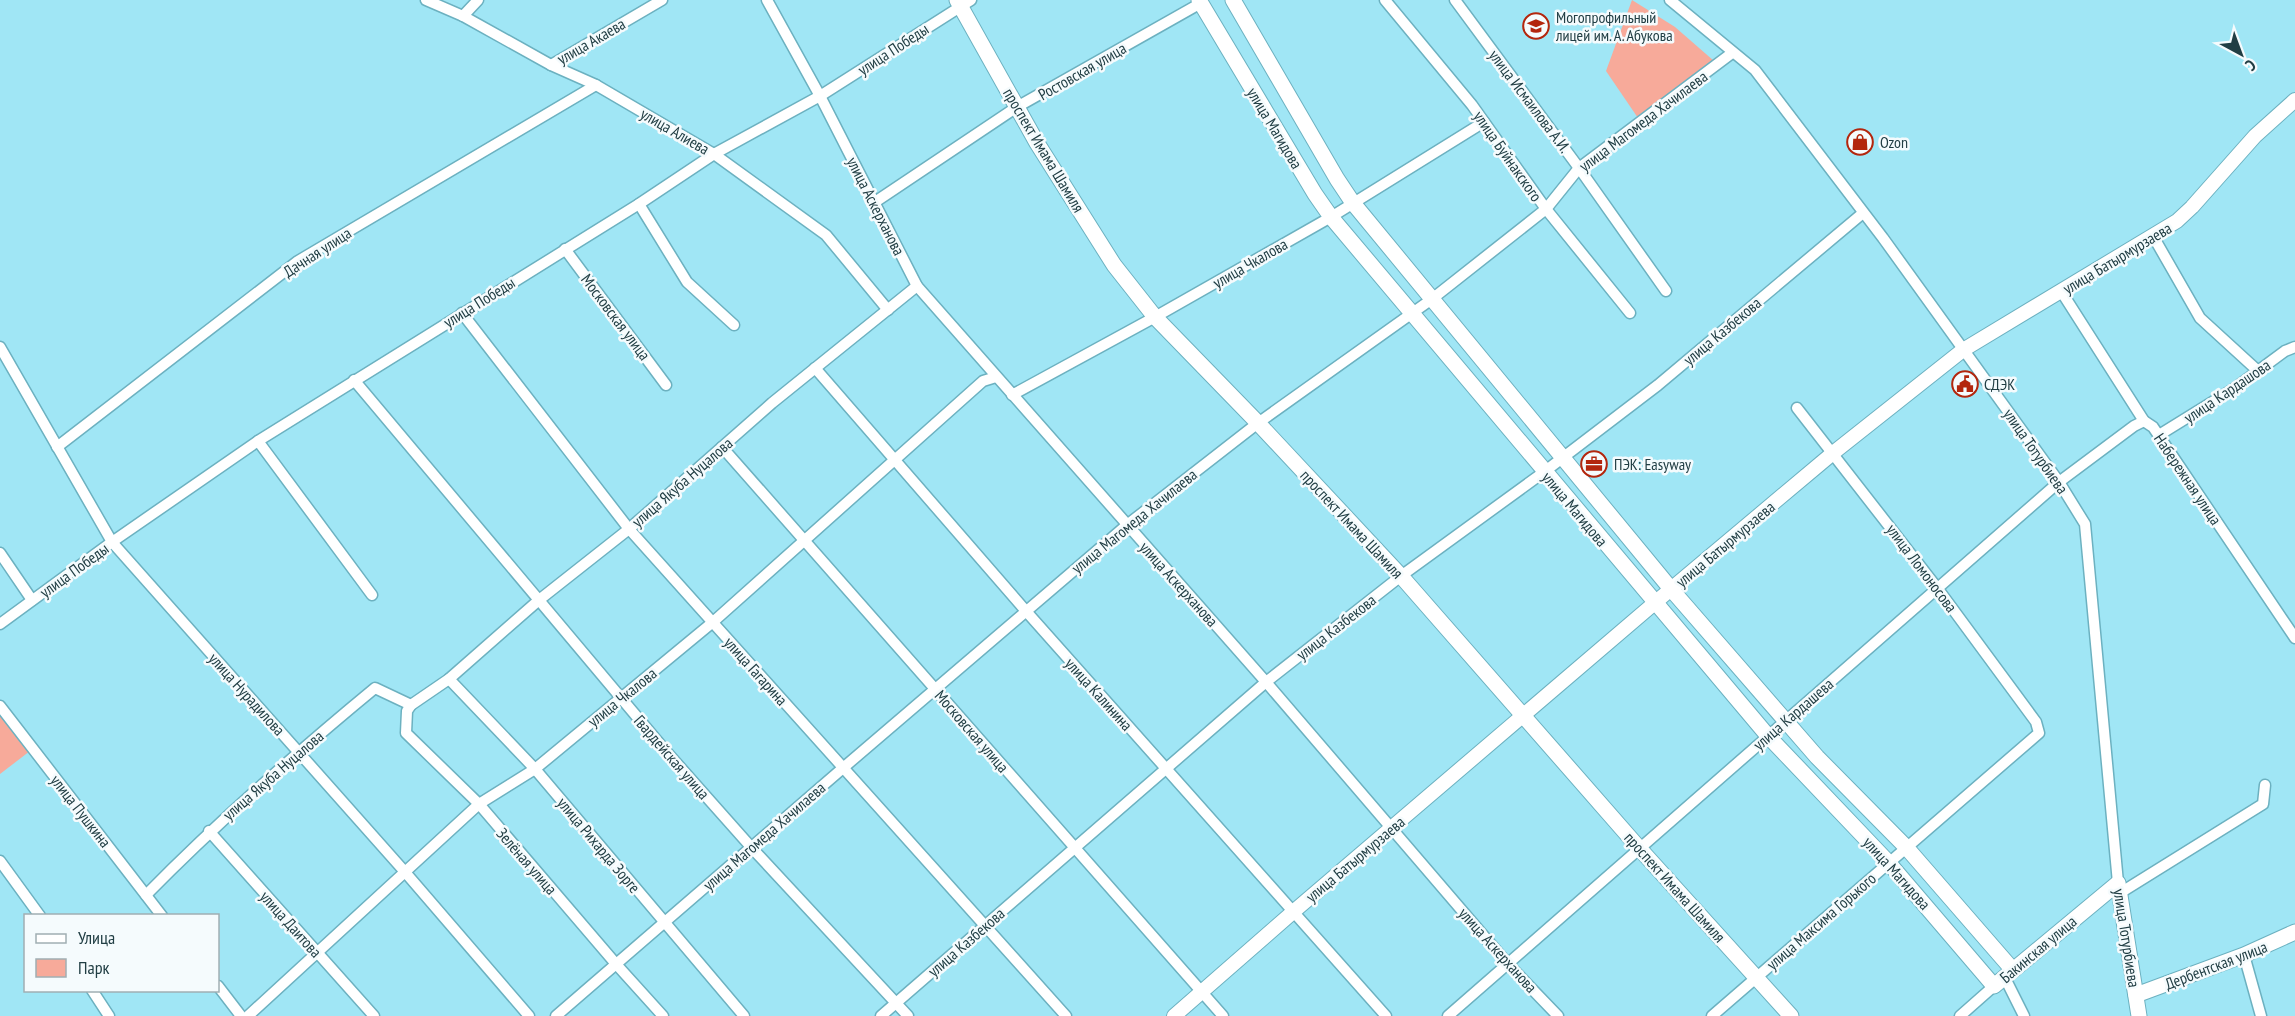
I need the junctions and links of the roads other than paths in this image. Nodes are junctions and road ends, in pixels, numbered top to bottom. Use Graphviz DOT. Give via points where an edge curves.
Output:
graph roads {
  1 [pos="426,0"];
  2 [pos="478,0"];
  3 [pos="662,0"];
  4 [pos="766,0"];
  5 [pos="1233,0"];
  6 [pos="1385,0"];
  7 [pos="1455,0"];
  8 [pos="1670,0"];
  9 [pos="1200,1"];
  10 [pos="963,2"];
  11 [pos="650,3"];
  12 [pos="463,16"];
  13 [pos="1732,53"];
  14 [pos="551,64"];
  15 [pos="596,86"];
  16 [pos="820,96"];
  17 [pos="2295,100"];
  18 [pos="1017,107"];
  19 [pos="1484,123"];
  20 [pos="714,154"];
  21 [pos="1580,168"];
  22 [pos="875,202"];
  23 [pos="1353,203"];
  24 [pos="639,204"];
  25 [pos="1546,209"];
  26 [pos="1863,213"];
  27 [pos="1330,217"];
  28 [pos="2153,236"];
  29 [pos="565,249"];
  30 [pos="917,286"];
  31 [pos="1666,291"];
  32 [pos="2061,291"];
  33 [pos="1432,299"];
  34 [pos="888,310"];
  35 [pos="462,313"];
  36 [pos="1630,313"];
  37 [pos="1411,314"];
  38 [pos="1155,317"];
  39 [pos="734,325"];
  40 [pos="0,347"];
  41 [pos="2295,347"];
  42 [pos="1963,350"];
  43 [pos="815,368"];
  44 [pos="2258,371"];
  45 [pos="996,377"];
  46 [pos="354,380"];
  47 [pos="666,385"];
  48 [pos="1012,395"];
  49 [pos="1797,408"];
  50 [pos="2144,421"];
  51 [pos="1258,423"];
  52 [pos="2159,435"];
  53 [pos="258,441"];
  54 [pos="57,447"];
  55 [pos="722,447"];
  56 [pos="1833,453"];
  57 [pos="1563,458"];
  58 [pos="895,460"];
  59 [pos="1544,472"];
  60 [pos="2058,482"];
  61 [pos="1127,525"];
  62 [pos="628,529"];
  63 [pos="804,540"];
  64 [pos="112,542"];
  65 [pos="0,553"];
  66 [pos="1401,576"];
  67 [pos="1671,589"];
  68 [pos="1938,589"];
  69 [pos="372,595"];
  70 [pos="33,600"];
  71 [pos="539,600"];
  72 [pos="1655,603"];
  73 [pos="1025,610"];
  74 [pos="713,622"];
  75 [pos="0,624"];
  76 [pos="2295,638"];
  77 [pos="449,679"];
  78 [pos="1266,682"];
  79 [pos="934,689"];
  80 [pos="621,698"];
  81 [pos="411,705"];
  82 [pos="0,706"];
  83 [pos="1523,714"];
  84 [pos="1786,721"];
  85 [pos="2039,733"];
  86 [pos="1768,736"];
  87 [pos="298,752"];
  88 [pos="843,768"];
  89 [pos="1165,768"];
  90 [pos="534,769"];
  91 [pos="2265,785"];
  92 [pos="479,804"];
  93 [pos="1392,828"];
  94 [pos="209,831"];
  95 [pos="751,847"];
  96 [pos="1074,847"];
  97 [pos="1906,847"];
  98 [pos="1639,848"];
  99 [pos="0,861"];
  100 [pos="1888,862"];
  101 [pos="405,872"];
  102 [pos="2119,888"];
  103 [pos="146,895"];
  104 [pos="1293,912"];
  105 [pos="39,914"];
  106 [pos="161,914"];
  107 [pos="665,922"];
  108 [pos="985,926"];
  109 [pos="2295,932"];
  110 [pos="317,953"];
  111 [pos="2244,955"];
  112 [pos="1507,963"];
  113 [pos="616,964"];
  114 [pos="1757,977"];
  115 [pos="2004,977"];
  116 [pos="219,987"];
  117 [pos="93,992"];
  118 [pos="1202,992"];
  119 [pos="2136,995"];
  120 [pos="896,1003"];
  121 [pos="109,1016"];
  122 [pos="241,1016"];
  123 [pos="248,1016"];
  124 [pos="374,1016"];
  125 [pos="528,1016"];
  126 [pos="556,1016"];
  127 [pos="663,1016"];
  128 [pos="744,1016"];
  129 [pos="881,1016"];
  130 [pos="908,1016"];
  131 [pos="1066,1016"];
  132 [pos="1174,1016"];
  133 [pos="1223,1016"];
  134 [pos="1386,1016"];
  135 [pos="1448,1016"];
  136 [pos="1558,1016"];
  137 [pos="1712,1016"];
  138 [pos="1791,1016"];
  139 [pos="1960,1016"];
  140 [pos="2024,1016"];
  141 [pos="2139,1016"];
  142 [pos="2261,1016"];
  1 -- 12 [label="street, улица Алиева"];
  2 -- 12 [label="street"];
  3 -- 11 [label="street, улица Акаева"];
  4 -- 16 [label="street, улица Аскерханова"];
  5 -- 23 [label="main road, улица Магидова"];
  6 -- 19 [label="street, улица Буйнакского"];
  7 -- 21 [label="street, улица Исмаилова А.И."];
  8 -- 13 [label="street, улица Тотурбиева"];
  9 -- 18 [label="street, Ростовская улица"];
  9 -- 27 [label="main road, улица Магидова"];
  10 -- 16 [label="street, улица Победы"];
  10 -- 18 [label="main road, проспект Имама Шамиля"];
  11 -- 14 [label="street, улица Акаева"];
  12 -- 14 [label="street, улица Алиева"];
  13 -- 21 [label="street, улица Магомеда Хачилаева"];
  13 -- 26 [label="street, улица Тотурбиева" via="1755,70"];
  14 -- 15 [label="street, улица Алиева"];
  15 -- 20 [label="street, улица Алиева"];
  15 -- 54 [label="street, Дачная улица" via="298,261"];
  16 -- 20 [label="street, улица Победы"];
  16 -- 22 [label="street, улица Аскерханова"];
  17 -- 28 [label="street, улица Батырмурзаева" via="2255,136 2192,207"];
  18 -- 22 [label="street, Ростовская улица"];
  18 -- 38 [label="main road, проспект Имама Шамиля" via="1114,265"];
  19 -- 23 [label="street, улица Чкалова"];
  19 -- 25 [label="street, улица Буйнакского"];
  20 -- 24 [label="street, улица Победы"];
  20 -- 34 [label="street, улица Алиева" via="826,235"];
  21 -- 25 [label="street, улица Магомеда Хачилаева"];
  21 -- 31 [label="street, улица Исмаилова А.И."];
  22 -- 30 [label="street, улица Аскерханова"];
  23 -- 27 [label="street, улица Чкалова"];
  23 -- 33 [label="main road, улица Магидова"];
  24 -- 29 [label="street, улица Победы"];
  24 -- 39 [label="street" via="687,282"];
  25 -- 33 [label="street, улица Магомеда Хачилаева"];
  25 -- 36 [label="street, улица Буйнакского"];
  26 -- 42 [label="street, улица Тотурбиева"];
  26 -- 57 [label="street, улица Казбекова" via="1658,385"];
  27 -- 37 [label="main road, улица Магидова"];
  27 -- 38 [label="street, улица Чкалова"];
  28 -- 32 [label="street, улица Батырмурзаева"];
  28 -- 44 [label="street" via="2200,318"];
  29 -- 35 [label="street, улица Победы"];
  29 -- 47 [label="street, Московская улица"];
  30 -- 34 [label="street, улица Якуба Нуцалова"];
  30 -- 45 [label="street, улица Аскерханова"];
  32 -- 42 [label="street, улица Батырмурзаева"];
  32 -- 50 [label="street, Набережная улица"];
  33 -- 37 [label="street, улица Магомеда Хачилаева"];
  33 -- 57 [label="main road, улица Магидова"];
  34 -- 43 [label="street, улица Якуба Нуцалова"];
  35 -- 46 [label="street, улица Победы"];
  35 -- 62 [label="street, улица Гагарина"];
  37 -- 51 [label="street, улица Магомеда Хачилаева"];
  37 -- 59 [label="main road, улица Магидова"];
  38 -- 48 [label="street, улица Чкалова"];
  38 -- 51 [label="main road, проспект Имама Шамиля"];
  40 -- 54 [label="street, улица Нурадилова"];
  41 -- 44 [label="street, улица Кардашова"];
  42 -- 56 [label="street, улица Батырмурзаева"];
  42 -- 60 [label="street, улица Тотурбиева"];
  43 -- 55 [label="street, улица Якуба Нуцалова"];
  43 -- 58 [label="street, улица Калинина"];
  44 -- 52 [label="street, улица Кардашова"];
  45 -- 48 [label="street, улица Аскерханова"];
  45 -- 58 [label="street, улица Чкалова" via="983,381"];
  46 -- 53 [label="street, улица Победы"];
  46 -- 71 [label="street, Гвардейская улица"];
  48 -- 61 [label="street, улица Аскерханова"];
  49 -- 56 [label="street, улица Ломоносова"];
  50 -- 52 [label="street, Набережная улица"];
  50 -- 60 [label="street, улица Кардашева"];
  51 -- 61 [label="street, улица Магомеда Хачилаева"];
  51 -- 66 [label="main road, проспект Имама Шамиля"];
  52 -- 76 [label="street, Набережная улица"];
  53 -- 64 [label="street, улица Победы"];
  53 -- 69 [label="street"];
  54 -- 64 [label="street, улица Нурадилова"];
  55 -- 62 [label="street, улица Якуба Нуцалова"];
  55 -- 63 [label="street, Московская улица"];
  56 -- 67 [label="street, улица Батырмурзаева"];
  56 -- 68 [label="street, улица Ломоносова"];
  57 -- 59 [label="street, улица Казбекова"];
  57 -- 67 [label="main road, улица Магидова"];
  58 -- 63 [label="street, улица Чкалова"];
  58 -- 73 [label="street, улица Калинина"];
  59 -- 66 [label="street, улица Казбекова"];
  59 -- 72 [label="main road, улица Магидова"];
  60 -- 68 [label="street, улица Кардашева"];
  60 -- 102 [label="street, улица Тотурбиева" via="2085,524"];
  61 -- 73 [label="street, улица Магомеда Хачилаева"];
  61 -- 78 [label="street, улица Аскерханова"];
  62 -- 71 [label="street, улица Якуба Нуцалова"];
  62 -- 74 [label="street, улица Гагарина"];
  63 -- 74 [label="street, улица Чкалова"];
  63 -- 79 [label="street, Московская улица"];
  64 -- 70 [label="street, улица Победы"];
  64 -- 87 [label="street, улица Нурадилова"];
  65 -- 70 [label="street"];
  66 -- 78 [label="street, улица Казбекова"];
  66 -- 83 [label="main road, проспект Имама Шамиля"];
  67 -- 72 [label="street, улица Батырмурзаева"];
  67 -- 84 [label="main road, улица Магидова"];
  68 -- 84 [label="street, улица Кардашева"];
  68 -- 85 [label="street, улица Ломоносова" via="2036,722"];
  70 -- 75 [label="street, улица Победы"];
  71 -- 77 [label="street, улица Якуба Нуцалова"];
  71 -- 80 [label="street, Гвардейская улица"];
  72 -- 83 [label="street, улица Батырмурзаева"];
  72 -- 86 [label="main road, улица Магидова"];
  73 -- 79 [label="street, улица Магомеда Хачилаева"];
  73 -- 89 [label="street, улица Калинина"];
  74 -- 80 [label="street, улица Чкалова"];
  74 -- 88 [label="street, улица Гагарина"];
  77 -- 81 [label="street, улица Якуба Нуцалова"];
  77 -- 90 [label="street, улица Рихарда Зорге"];
  78 -- 89 [label="street, улица Казбекова"];
  78 -- 93 [label="street, улица Аскерханова"];
  79 -- 88 [label="street, улица Магомеда Хачилаева"];
  79 -- 96 [label="street, Московская улица"];
  80 -- 90 [label="street, улица Чкалова"];
  80 -- 95 [label="street, Гвардейская улица"];
  81 -- 87 [label="street, улица Якуба Нуцалова" via="375,688"];
  81 -- 92 [label="street, Зелёная улица" via="406,733"];
  82 -- 103 [label="street, улица Пушкина"];
  83 -- 93 [label="street, улица Батырмурзаева"];
  83 -- 98 [label="main road, проспект Имама Шамиля"];
  84 -- 86 [label="street, улица Кардашева"];
  84 -- 97 [label="main road, улица Магидова"];
  85 -- 97 [label="street, улица Максима Горького"];
  86 -- 98 [label="street, улица Кардашева"];
  86 -- 100 [label="main road, улица Магидова"];
  87 -- 94 [label="street, улица Якуба Нуцалова"];
  87 -- 101 [label="street, улица Нурадилова"];
  88 -- 95 [label="street, улица Магомеда Хачилаева"];
  88 -- 108 [label="street, улица Гагарина"];
  89 -- 96 [label="street, улица Казбекова"];
  89 -- 104 [label="street, улица Калинина"];
  90 -- 92 [label="street, улица Чкалова"];
  90 -- 107 [label="street, улица Рихарда Зорге"];
  91 -- 102 [label="street, Бакинская улица" via="2263,804"];
  92 -- 101 [label="street, улица Чкалова"];
  92 -- 113 [label="street, Зелёная улица"];
  93 -- 104 [label="street, улица Батырмурзаева"];
  93 -- 112 [label="street, улица Аскерханова"];
  94 -- 103 [label="street, улица Якуба Нуцалова"];
  94 -- 110 [label="street, улица Даитова"];
  95 -- 107 [label="street, улица Магомеда Хачилаева"];
  95 -- 120 [label="street, Гвардейская улица"];
  96 -- 108 [label="street, улица Казбекова"];
  96 -- 118 [label="street, Московская улица"];
  97 -- 100 [label="street, улица Максима Горького"];
  97 -- 115 [label="main road, улица Магидова"];
  98 -- 112 [label="street, улица Кардашева"];
  98 -- 114 [label="main road, проспект Имама Шамиля"];
  99 -- 105 [label="street"];
  100 -- 114 [label="street, улица Максима Горького"];
  100 -- 115 [label="main road, улица Магидова"];
  101 -- 110 [label="street, улица Чкалова"];
  101 -- 125 [label="street, улица Нурадилова"];
  102 -- 115 [label="main road, Бакинская улица"];
  102 -- 119 [label="main road, улица Тотурбиева"];
  103 -- 106 [label="street, улица Пушкина"];
  104 -- 118 [label="street, улица Батырмурзаева"];
  104 -- 134 [label="street, улица Калинина"];
  107 -- 113 [label="street, улица Магомеда Хачилаева"];
  107 -- 128 [label="street, улица Рихарда Зорге"];
  108 -- 120 [label="street, улица Казбекова"];
  108 -- 131 [label="street, улица Гагарина"];
  109 -- 111 [label="main road, Дербентская улица"];
  110 -- 123 [label="street, улица Чкалова"];
  110 -- 124 [label="street, улица Даитова"];
  111 -- 119 [label="main road, Дербентская улица"];
  111 -- 142 [label="street"];
  112 -- 135 [label="street, улица Кардашева"];
  112 -- 136 [label="street, улица Аскерханова"];
  113 -- 126 [label="street, улица Магомеда Хачилаева"];
  113 -- 127 [label="street, Зелёная улица"];
  114 -- 137 [label="street, улица Максима Горького"];
  114 -- 138 [label="main road, проспект Имама Шамиля"];
  115 -- 139 [label="street, Бакинская улица"];
  115 -- 140 [label="street, улица Магидова"];
  116 -- 122 [label="street"];
  117 -- 121 [label="street"];
  118 -- 132 [label="street, улица Батырмурзаева"];
  118 -- 133 [label="street, Московская улица"];
  119 -- 141 [label="main road, улица Тотурбиева"];
  120 -- 129 [label="street, улица Казбекова"];
  120 -- 130 [label="street, Гвардейская улица"];
}
